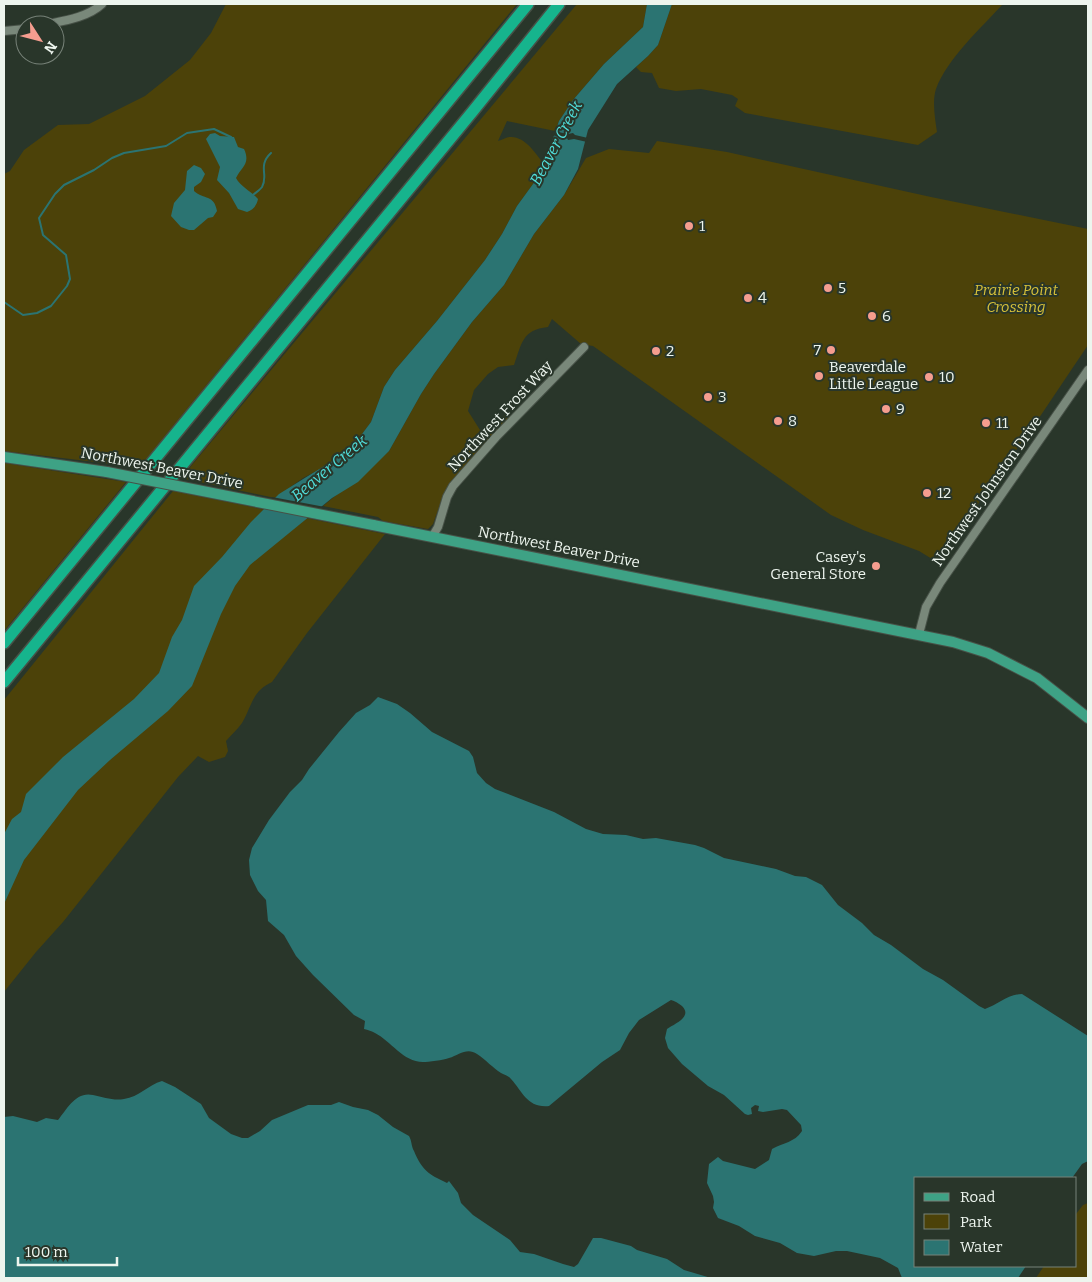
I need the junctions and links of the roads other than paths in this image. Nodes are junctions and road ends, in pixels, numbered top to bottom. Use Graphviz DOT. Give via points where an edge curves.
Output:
graph roads {
  1 [pos="102,4"];
  2 [pos="528,4"];
  3 [pos="559,4"];
  4 [pos="65,20"];
  5 [pos="584,348"];
  6 [pos="1088,370"];
  7 [pos="4,457"];
  8 [pos="432,537"];
  9 [pos="919,634"];
  10 [pos="4,643"];
  11 [pos="4,682"];
  12 [pos="1088,718"];
  1 -- 4 [label="street" via="92,11"];
  2 -- 10 [label="highway"];
  3 -- 11 [label="highway"];
  5 -- 8 [label="street, Northwest Frost Way" via="459,479 447,497"];
  6 -- 9 [label="street, Northwest Johnston Drive" via="940,583 926,608"];
  7 -- 8 [label="main road, Northwest Beaver Drive, bridge" via="107,472"];
  8 -- 9 [label="main road, Northwest Beaver Drive"];
  9 -- 12 [label="main road, Northwest Beaver Drive" via="988,653 1019,667 1053,689"];
}
